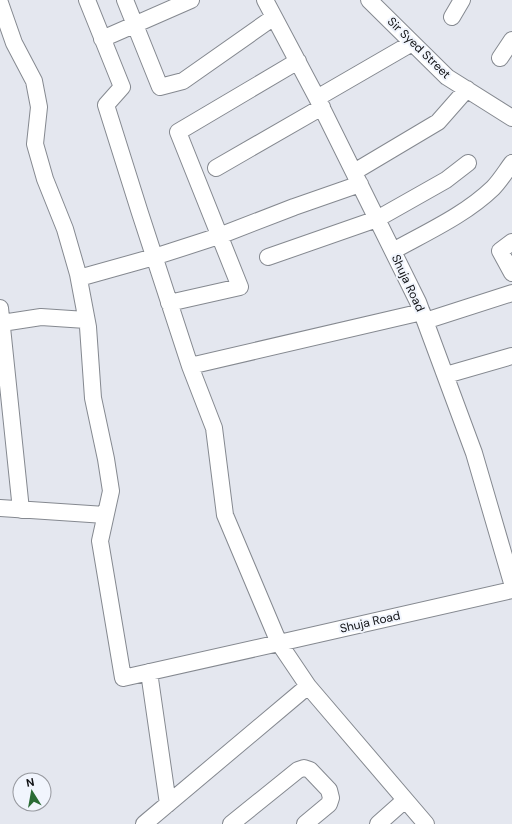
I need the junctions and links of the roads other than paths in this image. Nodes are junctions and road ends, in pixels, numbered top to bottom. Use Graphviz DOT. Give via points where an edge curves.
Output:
graph roads {
  1 [pos="87,0"];
  2 [pos="125,0"];
  3 [pos="191,0"];
  4 [pos="265,0"];
  5 [pos="369,0"];
  6 [pos="462,0"];
  7 [pos="0,3"];
  8 [pos="274,17"];
  9 [pos="452,17"];
  10 [pos="135,25"];
  11 [pos="102,39"];
  12 [pos="512,40"];
  13 [pos="412,43"];
  14 [pos="500,58"];
  15 [pos="298,61"];
  16 [pos="467,89"];
  17 [pos="320,102"];
  18 [pos="512,118"];
  19 [pos="468,163"];
  20 [pos="512,163"];
  21 [pos="216,168"];
  22 [pos="357,178"];
  23 [pos="377,219"];
  24 [pos="219,236"];
  25 [pos="512,242"];
  26 [pos="393,251"];
  27 [pos="154,257"];
  28 [pos="268,257"];
  29 [pos="512,273"];
  30 [pos="79,278"];
  31 [pos="512,293"];
  32 [pos="169,303"];
  33 [pos="1,315"];
  34 [pos="424,317"];
  35 [pos="86,320"];
  36 [pos="2,342"];
  37 [pos="512,356"];
  38 [pos="190,366"];
  39 [pos="446,375"];
  40 [pos="0,508"];
  41 [pos="21,510"];
  42 [pos="106,515"];
  43 [pos="512,583"];
  44 [pos="512,590"];
  45 [pos="279,643"];
  46 [pos="149,672"];
  47 [pos="308,686"];
  48 [pos="405,800"];
  49 [pos="168,804"];
  50 [pos="144,824"];
  51 [pos="231,824"];
  52 [pos="305,824"];
  53 [pos="378,824"];
  54 [pos="426,824"];
  1 -- 11 [label="street"];
  2 -- 10 [label="street"];
  3 -- 10 [label="street"];
  4 -- 8 [label="street, Shuja Road"];
  5 -- 13 [label="street, Sir Syed Street"];
  6 -- 9 [label="street"];
  7 -- 30 [label="street" via="14,43 34,81 39,107 35,144"];
  8 -- 10 [label="street" via="183,81 160,86"];
  8 -- 15 [label="street, Shuja Road"];
  10 -- 11 [label="street"];
  11 -- 27 [label="street" via="122,88 106,104"];
  12 -- 14 [label="street"];
  13 -- 16 [label="street, Sir Syed Street" via="447,77"];
  13 -- 17 [label="street"];
  15 -- 17 [label="street, Shuja Road"];
  15 -- 24 [label="street" via="178,132"];
  16 -- 18 [label="street, Sir Syed Street"];
  16 -- 22 [label="street" via="438,122"];
  17 -- 21 [label="street"];
  17 -- 22 [label="street, Shuja Road"];
  19 -- 23 [label="street" via="446,180"];
  20 -- 26 [label="street" via="493,187 474,203 446,222"];
  22 -- 23 [label="street, Shuja Road"];
  22 -- 24 [label="street" via="294,207"];
  23 -- 26 [label="street, Shuja Road"];
  23 -- 28 [label="street"];
  24 -- 27 [label="street"];
  24 -- 32 [label="street" via="240,287"];
  25 -- 29 [label="street" via="500,251"];
  26 -- 34 [label="street, Shuja Road"];
  27 -- 30 [label="street"];
  27 -- 32 [label="street"];
  30 -- 35 [label="street"];
  31 -- 34 [label="street"];
  32 -- 38 [label="street"];
  33 -- 35 [label="street"];
  33 -- 36 [label="street"];
  34 -- 38 [label="street"];
  34 -- 39 [label="street, Shuja Road"];
  35 -- 42 [label="street" via="93,398 111,492"];
  36 -- 41 [label="street"];
  37 -- 39 [label="street"];
  38 -- 45 [label="street" via="214,428 226,515"];
  39 -- 43 [label="street, Shuja Road" via="474,453"];
  40 -- 41 [label="street"];
  41 -- 42 [label="street"];
  42 -- 46 [label="street, Shuja Road" via="100,541 122,678"];
  44 -- 45 [label="street, Shuja Road"];
  45 -- 46 [label="street, Shuja Road"];
  45 -- 47 [label="street"];
  46 -- 49 [label="street"];
  47 -- 48 [label="street"];
  47 -- 49 [label="street"];
  48 -- 53 [label="street"];
  48 -- 54 [label="street"];
  49 -- 50 [label="street"];
  51 -- 52 [label="street" via="298,770 304,768 310,770 329,790 331,798 329,804"];
}
